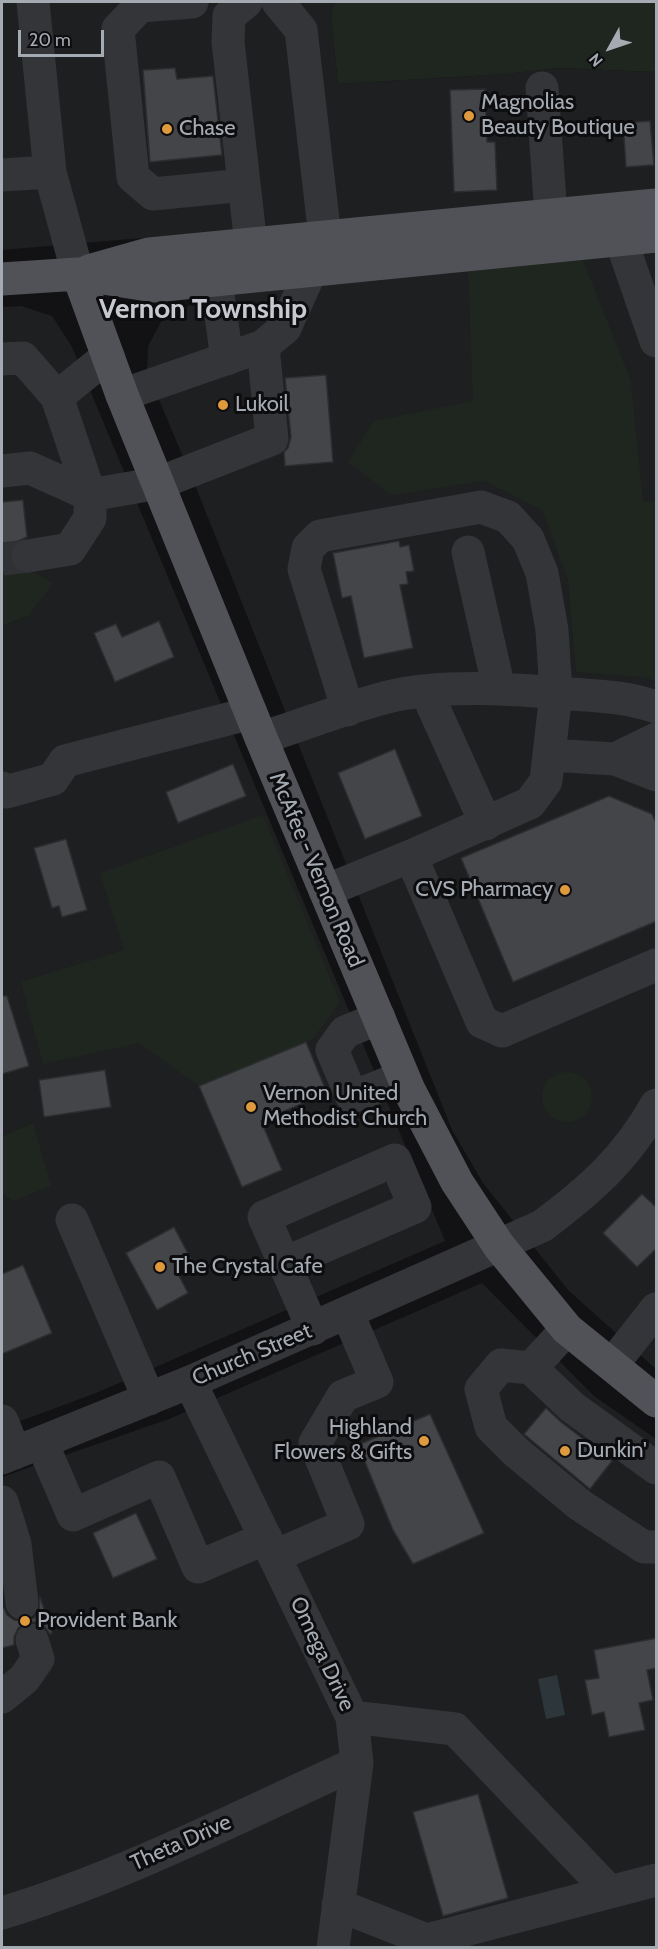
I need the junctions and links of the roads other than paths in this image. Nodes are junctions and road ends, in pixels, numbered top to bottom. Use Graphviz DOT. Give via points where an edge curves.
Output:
graph roads {
  1 [pos="33,2"];
  2 [pos="194,2"];
  3 [pos="278,2"];
  4 [pos="238,9"];
  5 [pos="542,88"];
  6 [pos="50,172"];
  7 [pos="2,175"];
  8 [pos="244,185"];
  9 [pos="657,205"];
  10 [pos="551,215"];
  11 [pos="657,236"];
  12 [pos="325,237"];
  13 [pos="621,240"];
  14 [pos="251,245"];
  15 [pos="311,270"];
  16 [pos="78,274"];
  17 [pos="2,279"];
  18 [pos="216,280"];
  19 [pos="657,341"];
  20 [pos="263,346"];
  21 [pos="108,356"];
  22 [pos="227,359"];
  23 [pos="2,360"];
  24 [pos="122,395"];
  25 [pos="57,397"];
  26 [pos="2,471"];
  27 [pos="159,483"];
  28 [pos="90,495"];
  29 [pos="468,552"];
  30 [pos="28,556"];
  31 [pos="499,689"];
  32 [pos="426,691"];
  33 [pos="556,693"];
  34 [pos="657,707"];
  35 [pos="348,710"];
  36 [pos="256,725"];
  37 [pos="657,739"];
  38 [pos="550,755"];
  39 [pos="615,759"];
  40 [pos="657,775"];
  41 [pos="2,788"];
  42 [pos="486,824"];
  43 [pos="411,856"];
  44 [pos="325,891"];
  45 [pos="657,965"];
  46 [pos="379,1018"];
  47 [pos="403,1077"];
  48 [pos="657,1106"];
  49 [pos="72,1220"];
  50 [pos="499,1246"];
  51 [pos="285,1263"];
  52 [pos="657,1309"];
  53 [pos="348,1314"];
  54 [pos="313,1329"];
  55 [pos="567,1329"];
  56 [pos="612,1365"];
  57 [pos="531,1368"];
  58 [pos="190,1382"];
  59 [pos="149,1400"];
  60 [pos="657,1401"];
  61 [pos="2,1420"];
  62 [pos="20,1451"];
  63 [pos="657,1468"];
  64 [pos="2,1502"];
  65 [pos="8,1546"];
  66 [pos="271,1547"];
  67 [pos="657,1547"];
  68 [pos="22,1603"];
  69 [pos="32,1640"];
  70 [pos="2,1697"];
  71 [pos="352,1717"];
  72 [pos="357,1763"];
  73 [pos="657,1880"];
  74 [pos="610,1892"];
  75 [pos="338,1905"];
  76 [pos="2,1913"];
  77 [pos="333,1947"];
  1 -- 6 [label="street"];
  2 -- 4 [label="street"];
  2 -- 8 [label="street" via="140,6 118,29 133,177 153,194"];
  3 -- 12 [label="street" via="301,30"];
  4 -- 8 [label="street" via="228,42"];
  5 -- 10 [label="street"];
  6 -- 7 [label="street"];
  6 -- 16 [label="street"];
  8 -- 14 [label="street"];
  9 -- 10 [label="main road"];
  10 -- 12 [label="main road"];
  11 -- 13 [label="main road"];
  12 -- 14 [label="main road"];
  13 -- 15 [label="main road"];
  13 -- 19 [label="street"];
  14 -- 16 [label="main road" via="149,254"];
  15 -- 18 [label="main road"];
  15 -- 20 [label="street" via="285,328"];
  16 -- 17 [label="main road"];
  16 -- 18 [label="main road" via="154,286"];
  16 -- 21 [label="main road, McAfee - Vernon Road"];
  18 -- 22 [label="street"];
  20 -- 22 [label="street"];
  20 -- 27 [label="street" via="272,439"];
  21 -- 24 [label="main road, McAfee - Vernon Road"];
  21 -- 25 [label="street"];
  22 -- 24 [label="street"];
  23 -- 25 [label="street" via="23,358"];
  24 -- 27 [label="main road, McAfee - Vernon Road"];
  25 -- 28 [label="street"];
  26 -- 28 [label="street" via="30,468"];
  27 -- 28 [label="street"];
  27 -- 36 [label="main road, McAfee - Vernon Road"];
  28 -- 30 [label="street" via="90,518 70,549"];
  29 -- 31 [label="street"];
  31 -- 32 [label="street"];
  31 -- 33 [label="street"];
  32 -- 35 [label="street" via="392,696"];
  32 -- 42 [label="street"];
  33 -- 34 [label="street" via="634,699"];
  33 -- 35 [label="street" via="552,630 542,573 528,539 508,517 481,507 320,536 308,548 304,569"];
  33 -- 38 [label="street"];
  35 -- 36 [label="street"];
  36 -- 41 [label="street" via="65,761 53,779 6,792"];
  36 -- 44 [label="main road, McAfee - Vernon Road"];
  37 -- 39 [label="street"];
  38 -- 39 [label="street"];
  38 -- 42 [label="street" via="546,781 530,803"];
  39 -- 40 [label="street"];
  42 -- 43 [label="street"];
  43 -- 44 [label="street"];
  43 -- 45 [label="street" via="483,1022 502,1031"];
  44 -- 46 [label="main road, McAfee - Vernon Road"];
  46 -- 47 [label="main road, McAfee - Vernon Road"];
  46 -- 47 [label="street" via="345,1032 332,1050 352,1097"];
  47 -- 50 [label="main road, McAfee - Vernon Road" via="457,1182"];
  48 -- 50 [label="street, Church Street" via="617,1161 584,1195 542,1226"];
  49 -- 59 [label="street"];
  50 -- 53 [label="street, Church Street"];
  50 -- 55 [label="main road, McAfee - Vernon Road"];
  51 -- 54 [label="street"];
  52 -- 56 [label="street"];
  53 -- 54 [label="street, Church Street"];
  53 -- 66 [label="street" via="377,1382 343,1396 315,1443 348,1524"];
  54 -- 58 [label="street, Church Street"];
  55 -- 56 [label="main road, McAfee - Vernon Road"];
  55 -- 57 [label="street"];
  56 -- 60 [label="main road, McAfee - Vernon Road"];
  57 -- 63 [label="street" via="572,1407"];
  57 -- 67 [label="street" via="501,1365 481,1389 491,1426 580,1505 644,1546"];
  58 -- 59 [label="street, Church Street"];
  58 -- 66 [label="street, Omega Drive"];
  59 -- 62 [label="street, Church Street"];
  61 -- 62 [label="street"];
  62 -- 66 [label="street" via="73,1515 159,1477 198,1567"];
  64 -- 65 [label="street"];
  65 -- 68 [label="street"];
  66 -- 71 [label="street, Omega Drive"];
  69 -- 70 [label="street" via="38,1659 24,1679"];
  71 -- 72 [label="street, Omega Drive"];
  71 -- 74 [label="street" via="455,1729"];
  72 -- 75 [label="street, Omega Drive"];
  72 -- 76 [label="street, Theta Drive" via="109,1876"];
  73 -- 74 [label="street"];
  74 -- 75 [label="street" via="427,1940"];
  75 -- 77 [label="street, Omega Drive"];
}
